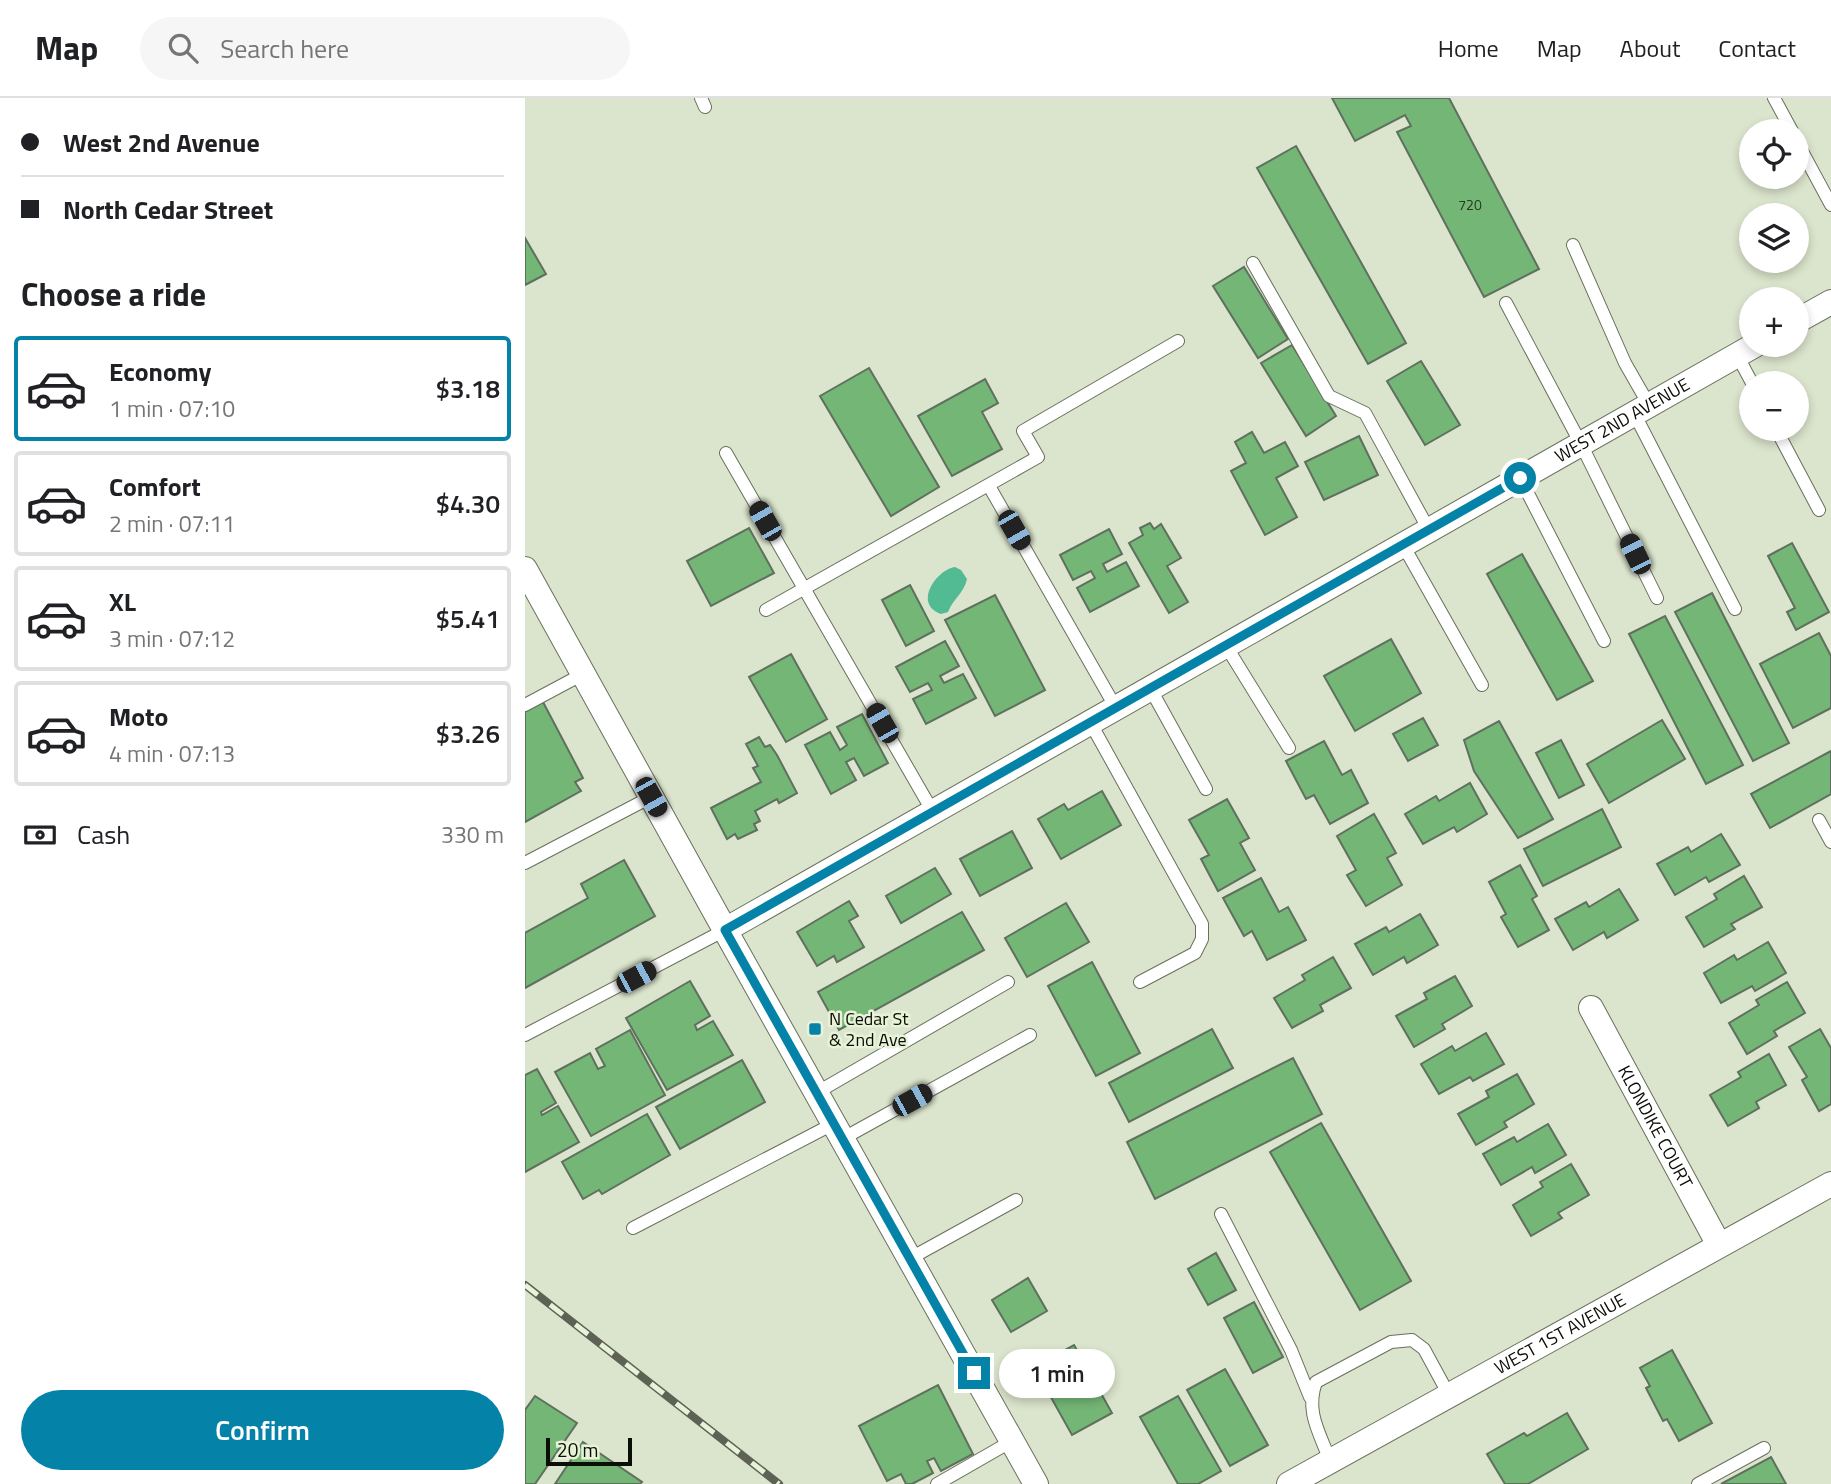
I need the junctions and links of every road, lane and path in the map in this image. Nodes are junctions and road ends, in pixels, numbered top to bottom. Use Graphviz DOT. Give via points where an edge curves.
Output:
graph roads {
  1 [pos="1774,98"];
  2 [pos="1785,119"];
  3 [pos="1809,164"];
  4 [pos="1831,205"];
  5 [pos="1573,245"];
  6 [pos="1253,263"];
  7 [pos="1506,303"];
  8 [pos="1828,310"];
  9 [pos="1809,317"];
  10 [pos="1178,341"];
  11 [pos="1739,354"];
  12 [pos="1641,409"];
  13 [pos="1782,441"];
  14 [pos="1581,444"];
  15 [pos="726,453"];
  16 [pos="1520,478"];
  17 [pos="989,485"];
  18 [pos="1819,510"];
  19 [pos="1429,530"];
  20 [pos="1403,545"];
  21 [pos="525,569"];
  22 [pos="805,589"];
  23 [pos="1657,598"];
  24 [pos="1735,609"];
  25 [pos="766,610"];
  26 [pos="1604,641"];
  27 [pos="1226,646"];
  28 [pos="583,674"];
  29 [pos="1482,685"];
  30 [pos="1150,688"];
  31 [pos="525,705"];
  32 [pos="1116,708"];
  33 [pos="1090,722"];
  34 [pos="1289,748"];
  35 [pos="1206,789"];
  36 [pos="651,797"];
  37 [pos="933,812"];
  38 [pos="1819,820"];
  39 [pos="1831,842"];
  40 [pos="525,863"];
  41 [pos="725,930"];
  42 [pos="1008,982"];
  43 [pos="1140,982"];
  44 [pos="1591,1008"];
  45 [pos="525,1035"];
  46 [pos="1030,1035"];
  47 [pos="816,1093"];
  48 [pos="838,1131"];
  49 [pos="1831,1184"];
  50 [pos="1016,1200"];
  51 [pos="1221,1214"];
  52 [pos="633,1228"];
  53 [pos="1719,1245"];
  54 [pos="909,1259"];
  55 [pos="1450,1395"];
  56 [pos="1310,1398"];
  57 [pos="1012,1441"];
  58 [pos="1764,1448"];
  59 [pos="1330,1461"];
  60 [pos="937,1484"];
  61 [pos="1036,1484"];
  62 [pos="1289,1484"];
  63 [pos="1698,1484"];
  1 -- 2 [label="lane"];
  3 -- 4 [label="lane"];
  5 -- 12 [label="lane"];
  6 -- 19 [label="lane" via="1329,396 1364,414"];
  7 -- 14 [label="lane"];
  8 -- 9 [label="street"];
  10 -- 17 [label="lane" via="1023,431 1038,457"];
  11 -- 12 [label="street, WEST 2ND AVENUE"];
  12 -- 14 [label="street, WEST 2ND AVENUE"];
  12 -- 24 [label="lane"];
  13 -- 18 [label="lane"];
  14 -- 16 [label="street, WEST 2ND AVENUE"];
  14 -- 23 [label="lane"];
  15 -- 22 [label="lane"];
  16 -- 19 [label="street, WEST 2ND AVENUE"];
  16 -- 26 [label="lane"];
  17 -- 22 [label="lane"];
  17 -- 32 [label="lane"];
  19 -- 20 [label="street, WEST 2ND AVENUE"];
  20 -- 27 [label="street, WEST 2ND AVENUE"];
  20 -- 29 [label="lane"];
  21 -- 28 [label="street"];
  22 -- 25 [label="lane"];
  22 -- 37 [label="lane"];
  27 -- 30 [label="street, WEST 2ND AVENUE"];
  27 -- 34 [label="lane"];
  28 -- 31 [label="lane"];
  28 -- 36 [label="street"];
  30 -- 32 [label="street, WEST 2ND AVENUE"];
  30 -- 35 [label="lane"];
  32 -- 33 [label="street, WEST 2ND AVENUE"];
  33 -- 37 [label="street, WEST 2ND AVENUE"];
  33 -- 43 [label="lane" via="1202,924 1202,939 1195,953"];
  36 -- 40 [label="lane"];
  36 -- 41 [label="street"];
  37 -- 41 [label="street, WEST 2ND AVENUE"];
  38 -- 39 [label="lane"];
  41 -- 45 [label="lane"];
  41 -- 47 [label="street"];
  42 -- 47 [label="lane"];
  44 -- 53 [label="street, KLONDIKE COURT"];
  46 -- 48 [label="lane"];
  47 -- 48 [label="street"];
  48 -- 52 [label="lane"];
  48 -- 54 [label="street"];
  49 -- 53 [label="street, WEST 1ST AVENUE"];
  50 -- 54 [label="lane"];
  51 -- 56 [label="lane" via="1291,1350"];
  53 -- 55 [label="street, WEST 1ST AVENUE"];
  54 -- 57 [label="street"];
  55 -- 56 [label="lane" via="1424,1349 1412,1340 1391,1342 1316,1382"];
  55 -- 59 [label="street, WEST 1ST AVENUE"];
  56 -- 59 [label="lane"];
  57 -- 60 [label="lane"];
  57 -- 61 [label="street"];
  58 -- 63 [label="lane"];
  59 -- 62 [label="street, WEST 1ST AVENUE"];
}
